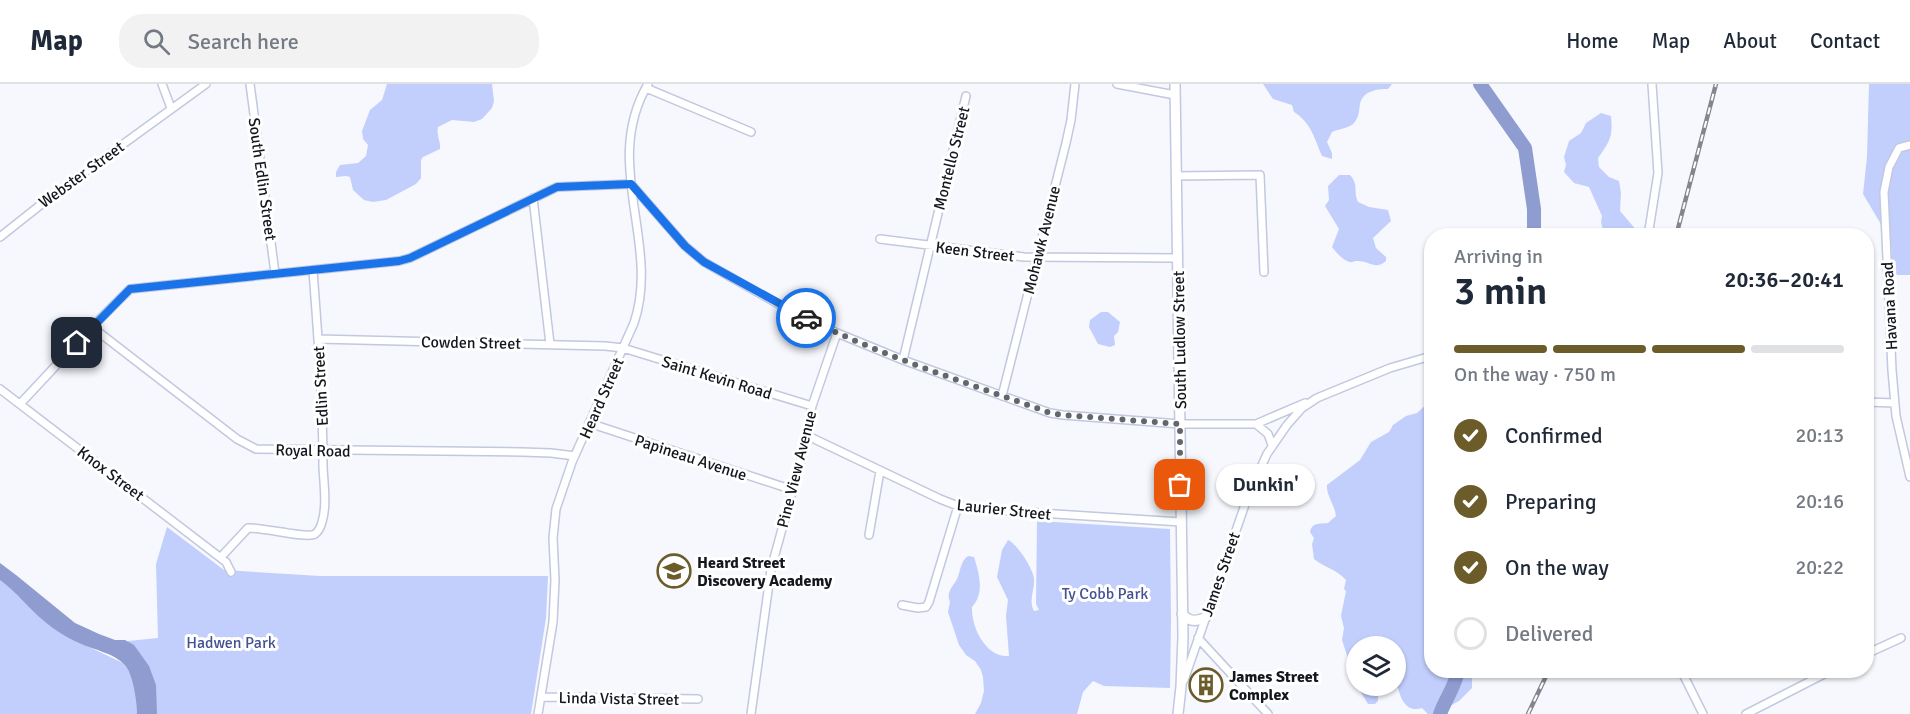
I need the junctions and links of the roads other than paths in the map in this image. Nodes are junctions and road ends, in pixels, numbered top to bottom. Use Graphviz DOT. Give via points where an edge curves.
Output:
graph roads {
  1 [pos="162,84"];
  2 [pos="206,84"];
  3 [pos="250,84"];
  4 [pos="1075,84"];
  5 [pos="1117,84"];
  6 [pos="1175,84"];
  7 [pos="1652,84"];
  8 [pos="647,86"];
  9 [pos="1175,95"];
  10 [pos="966,96"];
  11 [pos="171,108"];
  12 [pos="751,132"];
  13 [pos="1910,145"];
  14 [pos="1176,176"];
  15 [pos="631,184"];
  16 [pos="533,198"];
  17 [pos="1649,228"];
  18 [pos="0,237"];
  19 [pos="880,239"];
  20 [pos="930,245"];
  21 [pos="1037,258"];
  22 [pos="1178,258"];
  23 [pos="313,271"];
  24 [pos="1264,272"];
  25 [pos="275,273"];
  26 [pos="92,327"];
  27 [pos="837,333"];
  28 [pos="318,339"];
  29 [pos="550,344"];
  30 [pos="623,348"];
  31 [pos="1424,358"];
  32 [pos="903,360"];
  33 [pos="0,389"];
  34 [pos="1002,396"];
  35 [pos="1316,399"];
  36 [pos="1874,402"];
  37 [pos="1895,403"];
  38 [pos="20,404"];
  39 [pos="812,406"];
  40 [pos="589,423"];
  41 [pos="1180,424"];
  42 [pos="1256,424"];
  43 [pos="806,435"];
  44 [pos="1272,445"];
  45 [pos="323,450"];
  46 [pos="575,456"];
  47 [pos="880,471"];
  48 [pos="1910,477"];
  49 [pos="793,490"];
  50 [pos="958,506"];
  51 [pos="1181,522"];
  52 [pos="868,536"];
  53 [pos="221,557"];
  54 [pos="231,572"];
  55 [pos="902,605"];
  56 [pos="1182,614"];
  57 [pos="1206,617"];
  58 [pos="1198,638"];
  59 [pos="1901,638"];
  60 [pos="1874,650"];
  61 [pos="1685,678"];
  62 [pos="1816,678"];
  63 [pos="1181,687"];
  64 [pos="541,697"];
  65 [pos="698,699"];
  66 [pos="538,714"];
  67 [pos="750,714"];
  68 [pos="1178,714"];
  69 [pos="1268,714"];
  70 [pos="1703,714"];
  71 [pos="1746,714"];
  1 -- 11 [label="street"];
  2 -- 11 [label="street, Webster Street"];
  3 -- 25 [label="street, South Edlin Street"];
  4 -- 21 [label="street, Mohawk Avenue" via="1071,120"];
  5 -- 9 [label="street"];
  6 -- 9 [label="main road, South Ludlow Street"];
  7 -- 17 [label="street" via="1658,179"];
  8 -- 12 [label="street"];
  8 -- 15 [label="street, Heard Street" via="631,124"];
  9 -- 14 [label="main road, South Ludlow Street"];
  10 -- 20 [label="street, Montello Street"];
  11 -- 18 [label="street, Webster Street"];
  13 -- 37 [label="street, Havana Road" via="1899,148 1889,167 1884,192"];
  14 -- 22 [label="main road, South Ludlow Street"];
  14 -- 24 [label="street" via="1260,175"];
  15 -- 16 [label="street" via="557,187"];
  15 -- 27 [label="street" via="704,262"];
  15 -- 30 [label="street, Heard Street" via="642,292"];
  16 -- 23 [label="street" via="410,258"];
  16 -- 29 [label="street"];
  19 -- 20 [label="street, Keen Street"];
  20 -- 21 [label="street, Keen Street"];
  20 -- 32 [label="street, Montello Street"];
  21 -- 22 [label="street, Keen Street"];
  21 -- 34 [label="street, Mohawk Avenue"];
  22 -- 41 [label="main road, South Ludlow Street"];
  23 -- 25 [label="street"];
  23 -- 28 [label="street, Edlin Street"];
  25 -- 26 [label="street" via="130,289"];
  26 -- 38 [label="street"];
  26 -- 45 [label="street, Royal Road" via="237,439 256,448"];
  27 -- 32 [label="street"];
  27 -- 39 [label="street, Pine View Avenue"];
  28 -- 29 [label="street, Cowden Street"];
  28 -- 45 [label="street, Edlin Street"];
  29 -- 30 [label="street, Cowden Street"];
  30 -- 39 [label="street, Saint Kevin Road"];
  30 -- 40 [label="street, Heard Street"];
  31 -- 35 [label="street, James Street"];
  32 -- 34 [label="street"];
  33 -- 38 [label="street, Knox Street"];
  34 -- 41 [label="street" via="1050,413"];
  35 -- 42 [label="street"];
  35 -- 44 [label="street, James Street" via="1292,418"];
  36 -- 37 [label="street"];
  37 -- 48 [label="street, Havana Road"];
  38 -- 53 [label="street, Knox Street"];
  39 -- 43 [label="street, Pine View Avenue"];
  40 -- 46 [label="street, Heard Street"];
  40 -- 49 [label="street, Papineau Avenue"];
  41 -- 42 [label="street"];
  41 -- 51 [label="main road, South Ludlow Street"];
  42 -- 44 [label="street" via="1268,434"];
  43 -- 47 [label="street, Laurier Street"];
  43 -- 49 [label="street, Pine View Avenue"];
  44 -- 57 [label="street, James Street" via="1248,495"];
  45 -- 46 [label="street, Royal Road"];
  45 -- 53 [label="street, Edlin Street" via="324,512 315,534 248,528"];
  46 -- 64 [label="street, Heard Street" via="556,509 553,622"];
  47 -- 50 [label="street, Laurier Street"];
  47 -- 52 [label="street"];
  49 -- 67 [label="street, Pine View Avenue" via="771,569"];
  50 -- 51 [label="street, Laurier Street"];
  50 -- 55 [label="street" via="929,602 918,608"];
  51 -- 56 [label="main road, South Ludlow Street"];
  53 -- 54 [label="street, Knox Street"];
  56 -- 57 [label="main road" via="1191,620"];
  56 -- 63 [label="main road, South Ludlow Street"];
  57 -- 58 [label="street, James Street"];
  58 -- 63 [label="street, James Street"];
  58 -- 69 [label="street"];
  59 -- 60 [label="street"];
  61 -- 70 [label="street"];
  62 -- 71 [label="street"];
  63 -- 68 [label="main road, James Street"];
  64 -- 65 [label="street, Linda Vista Street"];
  64 -- 66 [label="street, Heard Street"];
}
